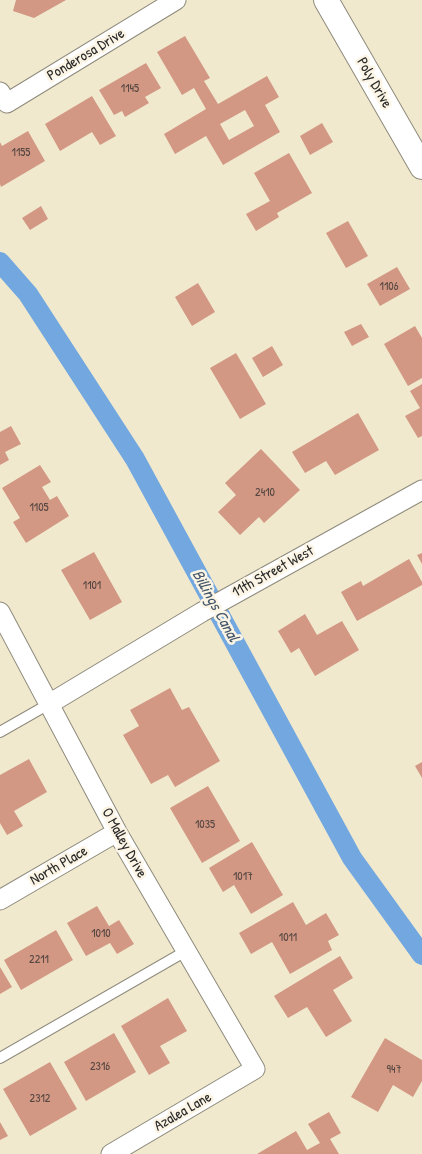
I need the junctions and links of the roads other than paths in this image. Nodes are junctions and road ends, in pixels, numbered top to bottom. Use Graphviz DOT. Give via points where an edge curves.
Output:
graph roads {
  1 [pos="176,0"];
  2 [pos="326,0"];
  3 [pos="0,92"];
  4 [pos="422,166"];
  5 [pos="422,490"];
  6 [pos="0,612"];
  7 [pos="50,704"];
  8 [pos="0,732"];
  9 [pos="117,832"];
  10 [pos="0,900"];
  11 [pos="186,951"];
  12 [pos="0,1058"];
  13 [pos="255,1069"];
  14 [pos="111,1154"];
  1 -- 3 [label="street, Ponderosa Drive" via="7,103"];
  2 -- 4 [label="street, Poly Drive"];
  5 -- 7 [label="street, 11th Street West" via="202,612"];
  6 -- 7 [label="street, O Malley Drive"];
  7 -- 8 [label="lane"];
  7 -- 9 [label="street, O Malley Drive"];
  9 -- 10 [label="street, North Place"];
  9 -- 11 [label="street, O Malley Drive"];
  11 -- 12 [label="lane"];
  11 -- 13 [label="street, O Malley Drive"];
  13 -- 14 [label="street, Azalea Lane"];
}
